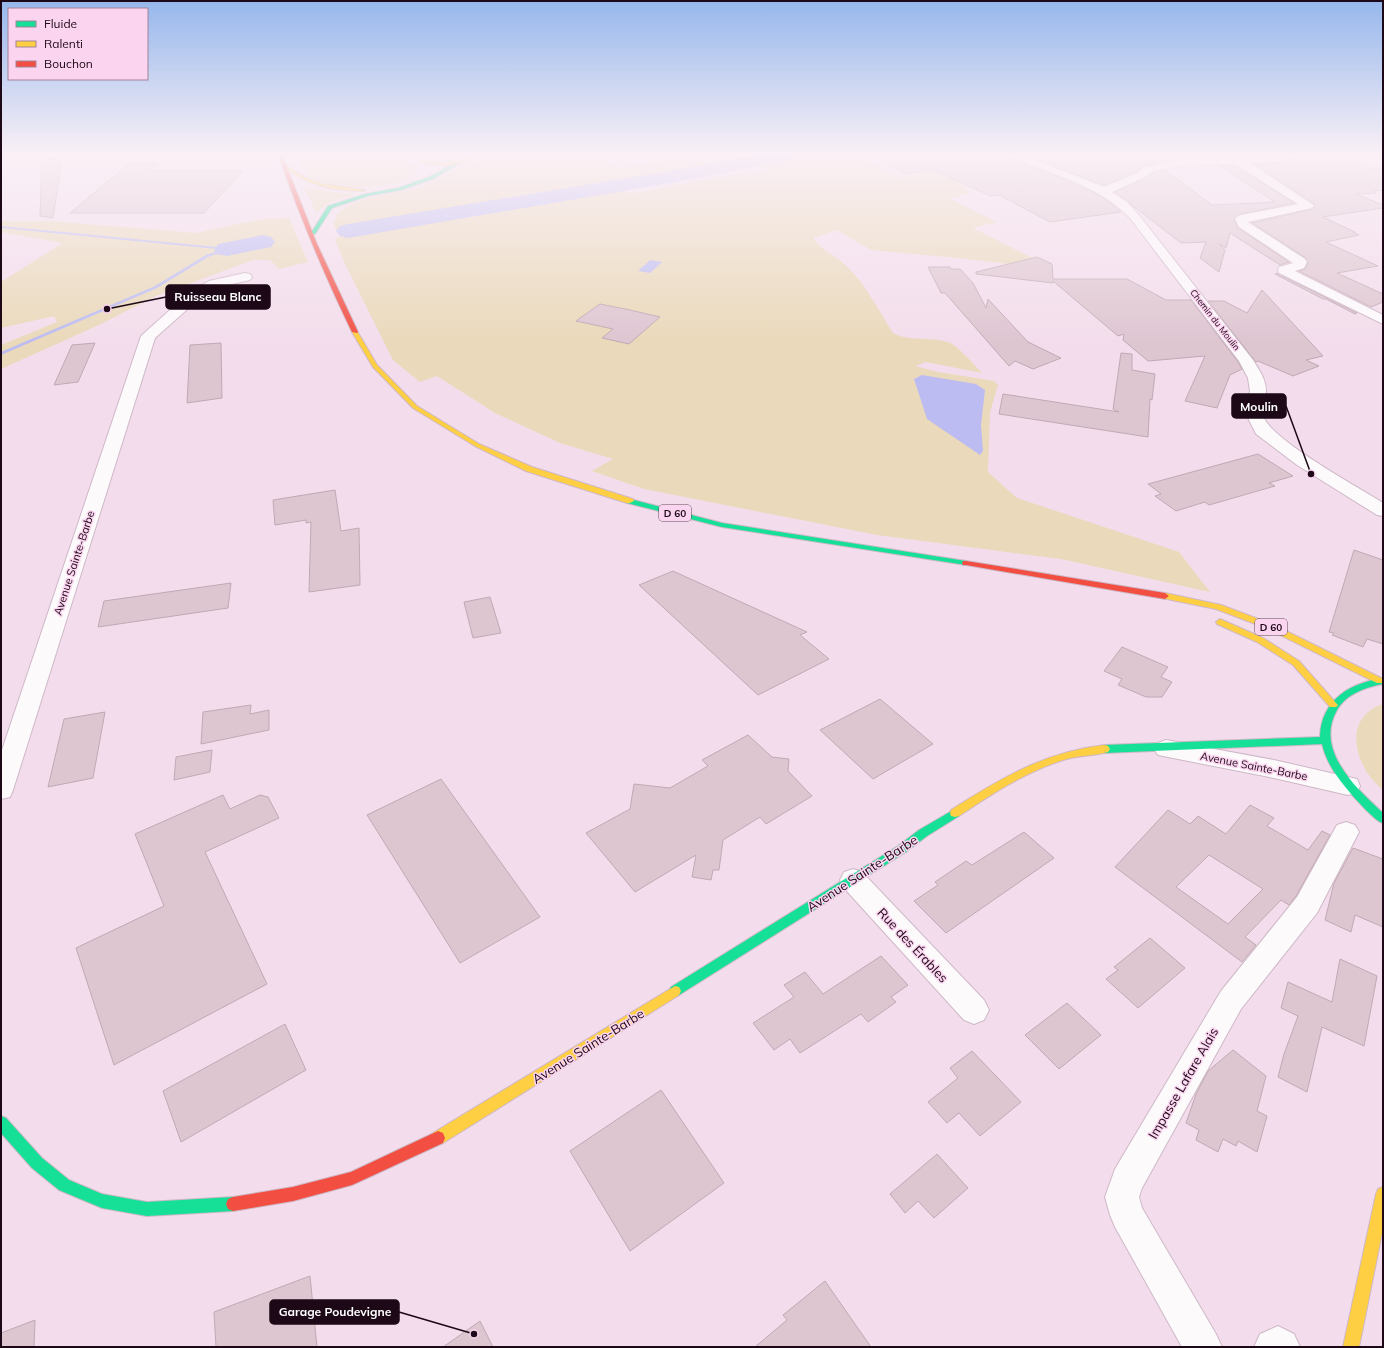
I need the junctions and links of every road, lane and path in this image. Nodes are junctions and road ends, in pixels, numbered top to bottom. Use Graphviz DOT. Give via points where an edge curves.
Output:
graph roads {
  1 [pos="306,217"];
  2 [pos="324,217"];
  3 [pos="1135,217"];
  4 [pos="1252,217"];
  5 [pos="313,233"];
  6 [pos="245,277"];
  7 [pos="1383,320"];
  8 [pos="1383,511"];
  9 [pos="1155,594"];
  10 [pos="1197,612"];
  11 [pos="1211,618"];
  12 [pos="1382,681"];
  13 [pos="1333,705"];
  14 [pos="1325,740"];
  15 [pos="1159,747"];
  16 [pos="1348,786"];
  17 [pos="1,790"];
  18 [pos="1383,819"];
  19 [pos="1346,832"];
  20 [pos="852,880"];
  21 [pos="974,1010"];
  22 [pos="1,1123"];
  23 [pos="1383,1194"];
  24 [pos="1204,1347"];
  25 [pos="1273,1347"];
  26 [pos="1281,1347"];
  27 [pos="1351,1347"];
  1 -- 5 [label="main road, D 60"];
  2 -- 5 [label="main road"];
  3 -- 8 [label="street, Chemin du Moulin" via="1246,360 1256,378 1258,391 1255,416 1262,430 1303,461"];
  4 -- 7 [label="street" via="1241,219 1243,224 1301,262 1284,270"];
  5 -- 9 [label="main road, D 60" via="338,296 362,346 375,366 415,407 477,445 529,469 613,497 722,525"];
  6 -- 17 [label="street, Avenue Sainte-Barbe" via="214,284 196,294 148,336"];
  9 -- 10 [label="main road, D 60"];
  9 -- 12 [label="main road, D 60" via="1218,608 1269,626"];
  11 -- 13 [label="main road, D 60" via="1260,640 1296,663"];
  12 -- 13 [label="main road, D 60" via="1352,690"];
  13 -- 14 [label="main road, D 60" via="1325,726"];
  14 -- 15 [label="main road, Avenue Sainte-Barbe"];
  14 -- 16 [label="main road, D 60" via="1333,762"];
  15 -- 16 [label="street, Avenue Sainte-Barbe"];
  15 -- 20 [label="main road, Avenue Sainte-Barbe" via="1098,749 1051,759 1013,777"];
  16 -- 18 [label="main road, D 60"];
  19 -- 24 [label="street, Impasse Lafare Alais" via="1307,905 1232,1000 1127,1181 1122,1197 1127,1215"];
  20 -- 21 [label="street, Rue des Érables"];
  20 -- 22 [label="main road, Avenue Sainte-Barbe" via="445,1134 352,1178 294,1194 238,1204 147,1209 102,1201 64,1185 37,1163"];
  23 -- 27 [label="main road"];
  25 -- 26 [label="street"];
}
